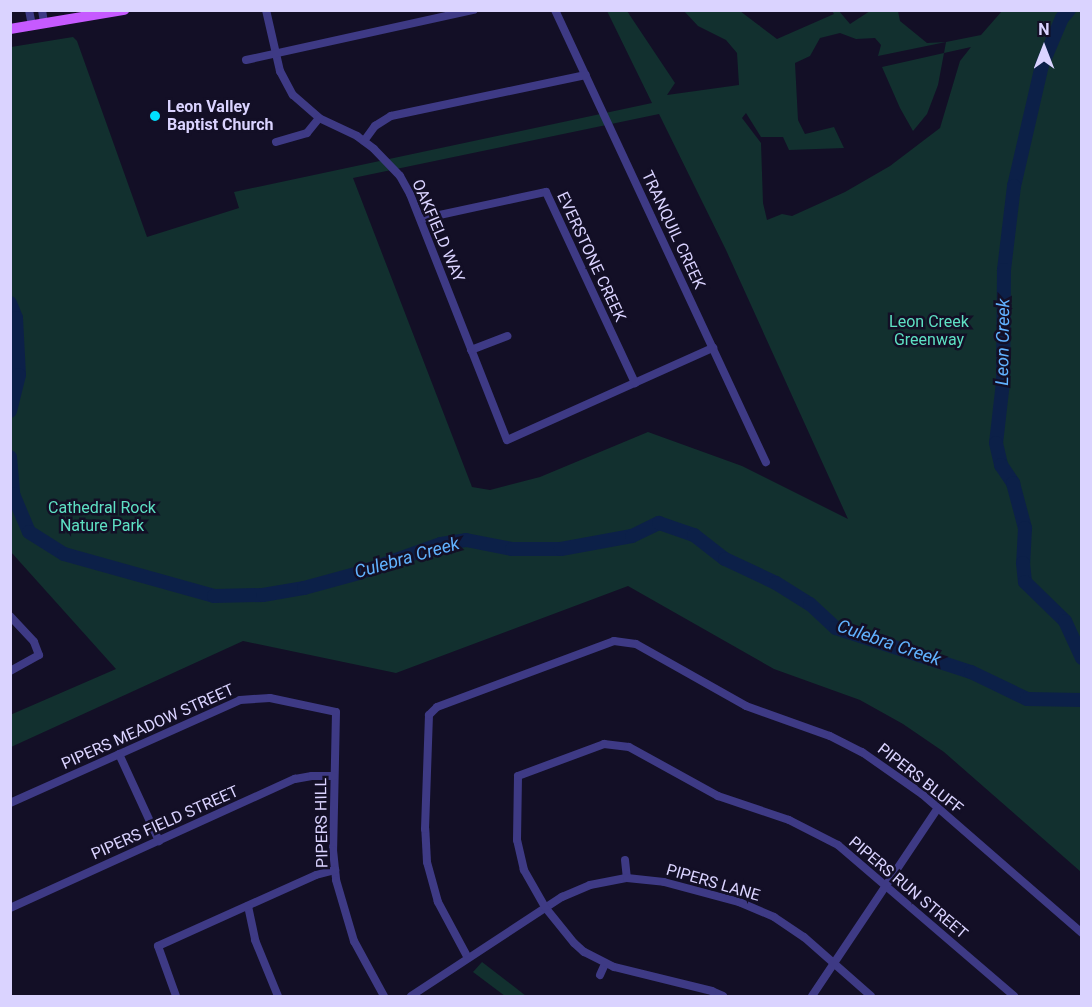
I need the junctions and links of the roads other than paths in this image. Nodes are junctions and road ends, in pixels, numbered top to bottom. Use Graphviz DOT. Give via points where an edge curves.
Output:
graph roads {
  1 [pos="29,10"];
  2 [pos="42,10"];
  3 [pos="124,10"];
  4 [pos="266,10"];
  5 [pos="474,10"];
  6 [pos="555,10"];
  7 [pos="44,23"];
  8 [pos="32,25"];
  9 [pos="10,29"];
  10 [pos="274,53"];
  11 [pos="246,60"];
  12 [pos="586,75"];
  13 [pos="319,118"];
  14 [pos="364,141"];
  15 [pos="276,142"];
  16 [pos="421,219"];
  17 [pos="507,336"];
  18 [pos="713,348"];
  19 [pos="471,350"];
  20 [pos="635,383"];
  21 [pos="766,462"];
  22 [pos="10,616"];
  23 [pos="10,671"];
  24 [pos="336,711"];
  25 [pos="119,754"];
  26 [pos="334,776"];
  27 [pos="10,803"];
  28 [pos="938,808"];
  29 [pos="159,841"];
  30 [pos="625,860"];
  31 [pos="335,870"];
  32 [pos="627,878"];
  33 [pos="886,885"];
  34 [pos="248,906"];
  35 [pos="544,907"];
  36 [pos="10,908"];
  37 [pos="1082,933"];
  38 [pos="468,958"];
  39 [pos="605,964"];
  40 [pos="834,965"];
  41 [pos="600,975"];
  42 [pos="704,993"];
  43 [pos="176,996"];
  44 [pos="278,996"];
  45 [pos="384,996"];
  46 [pos="411,996"];
  47 [pos="723,996"];
  48 [pos="812,996"];
  49 [pos="870,996"];
  50 [pos="1014,996"];
  1 -- 8 [label="street"];
  2 -- 7 [label="street"];
  3 -- 7 [label="main road"];
  4 -- 10 [label="street, OAKFIELD WAY"];
  5 -- 10 [label="street"];
  6 -- 12 [label="street, TRANQUIL CREEK"];
  7 -- 8 [label="main road"];
  8 -- 9 [label="main road"];
  10 -- 11 [label="street"];
  10 -- 13 [label="street, OAKFIELD WAY" via="289,89"];
  12 -- 14 [label="street" via="391,116 375,126"];
  12 -- 18 [label="street, TRANQUIL CREEK"];
  13 -- 14 [label="street, OAKFIELD WAY"];
  13 -- 15 [label="street" via="307,133"];
  14 -- 16 [label="street, OAKFIELD WAY" via="400,176"];
  16 -- 19 [label="street, OAKFIELD WAY"];
  16 -- 20 [label="street, EVERSTONE CREEK" via="546,192"];
  17 -- 19 [label="street"];
  18 -- 20 [label="street"];
  18 -- 21 [label="street, TRANQUIL CREEK"];
  19 -- 20 [label="street, OAKFIELD WAY" via="507,440"];
  22 -- 23 [label="street" via="34,642 39,655"];
  24 -- 25 [label="street, PIPERS MEADOW STREET" via="270,698 248,698"];
  24 -- 26 [label="street, PIPERS HILL"];
  25 -- 27 [label="street, PIPERS MEADOW STREET"];
  25 -- 29 [label="street"];
  26 -- 29 [label="street, PIPERS FIELD STREET" via="295,779"];
  26 -- 31 [label="street, PIPERS HILL"];
  28 -- 33 [label="street"];
  28 -- 37 [label="street, PIPERS BLUFF"];
  28 -- 38 [label="street, PIPERS BLUFF" via="862,752 830,736 746,706 636,644 619,641 437,707 429,715 427,862 438,903"];
  29 -- 36 [label="street, PIPERS FIELD STREET"];
  30 -- 32 [label="street"];
  31 -- 34 [label="street"];
  31 -- 45 [label="street, PIPERS HILL" via="354,941"];
  32 -- 35 [label="street, PIPERS LANE" via="577,889"];
  32 -- 40 [label="street, PIPERS LANE" via="664,882 758,909 804,937"];
  33 -- 35 [label="street, PIPERS RUN STREET" via="838,845 812,830 718,796 629,747 612,743 518,776 519,854 527,878"];
  33 -- 40 [label="street"];
  33 -- 50 [label="street, PIPERS RUN STREET"];
  34 -- 43 [label="street" via="158,946"];
  34 -- 44 [label="street" via="255,940"];
  35 -- 38 [label="street, PIPERS LANE"];
  35 -- 39 [label="street" via="574,943"];
  38 -- 46 [label="street, PIPERS LANE"];
  39 -- 41 [label="street"];
  39 -- 42 [label="street"];
  40 -- 48 [label="street"];
  40 -- 49 [label="street, PIPERS LANE"];
  42 -- 47 [label="street"];
}
